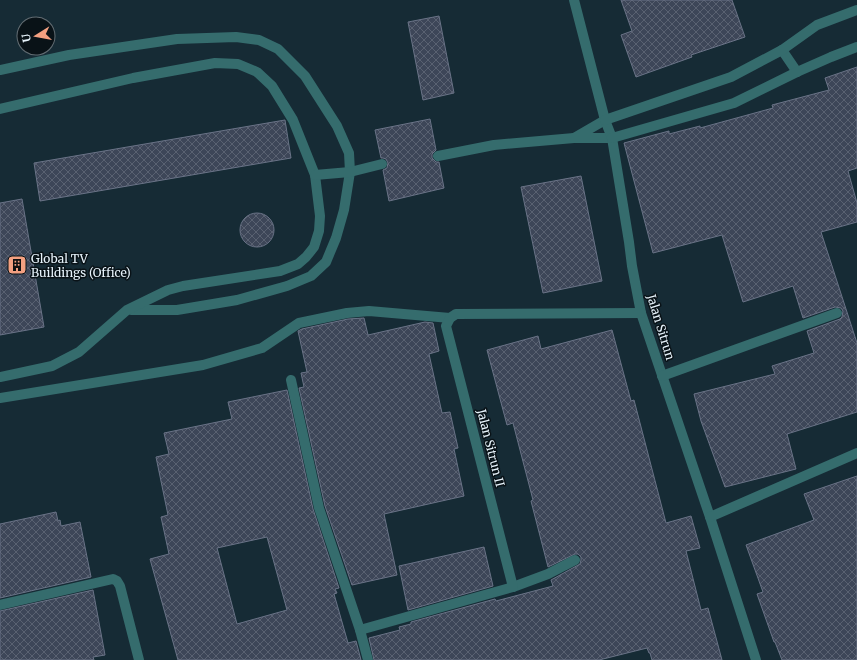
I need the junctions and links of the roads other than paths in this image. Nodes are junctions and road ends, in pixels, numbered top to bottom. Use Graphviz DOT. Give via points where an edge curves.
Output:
graph roads {
  1 [pos="574,0"];
  2 [pos="857,10"];
  3 [pos="857,47"];
  4 [pos="782,50"];
  5 [pos="0,70"];
  6 [pos="798,72"];
  7 [pos="0,109"];
  8 [pos="604,120"];
  9 [pos="574,138"];
  10 [pos="612,138"];
  11 [pos="438,156"];
  12 [pos="382,164"];
  13 [pos="350,172"];
  14 [pos="314,175"];
  15 [pos="127,310"];
  16 [pos="641,313"];
  17 [pos="837,313"];
  18 [pos="450,318"];
  19 [pos="662,376"];
  20 [pos="0,377"];
  21 [pos="291,380"];
  22 [pos="0,398"];
  23 [pos="857,452"];
  24 [pos="710,517"];
  25 [pos="575,560"];
  26 [pos="513,587"];
  27 [pos="0,605"];
  28 [pos="360,630"];
  29 [pos="139,660"];
  30 [pos="368,660"];
  31 [pos="756,660"];
  1 -- 8 [label="street, Jalan Sitrun"];
  2 -- 4 [label="street" via="817,25"];
  3 -- 6 [label="street"];
  4 -- 6 [label="street"];
  4 -- 8 [label="street" via="731,78"];
  5 -- 13 [label="street" via="69,55 177,39 236,37 259,40 278,49 305,76 338,126 349,153"];
  6 -- 10 [label="street" via="734,103"];
  7 -- 14 [label="street" via="133,78 215,64 238,64 258,72 272,86 293,120"];
  8 -- 9 [label="street"];
  8 -- 10 [label="street, Jalan Sitrun"];
  9 -- 10 [label="street"];
  9 -- 11 [label="street" via="494,145"];
  10 -- 16 [label="street, Jalan Sitrun"];
  12 -- 13 [label="street"];
  13 -- 14 [label="street"];
  13 -- 15 [label="street" via="344,210 336,238 326,262 311,276 287,286 237,300 177,310"];
  14 -- 15 [label="street" via="320,216 319,231 314,247 298,264 280,270 168,290"];
  15 -- 20 [label="street" via="79,352 52,366"];
  16 -- 18 [label="street" via="456,314"];
  16 -- 19 [label="street, Jalan Sitrun"];
  17 -- 19 [label="street"];
  18 -- 22 [label="street" via="369,311 347,313 299,323 262,348 203,365"];
  18 -- 26 [label="street, Jalan Sitrun II" via="446,326"];
  19 -- 24 [label="street, Jalan Sitrun"];
  21 -- 28 [label="street" via="319,508"];
  23 -- 24 [label="street"];
  24 -- 31 [label="street, Jalan Sitrun"];
  25 -- 26 [label="street" via="548,574"];
  26 -- 28 [label="street"];
  27 -- 29 [label="street" via="113,579 120,586"];
  28 -- 30 [label="street"];
}
